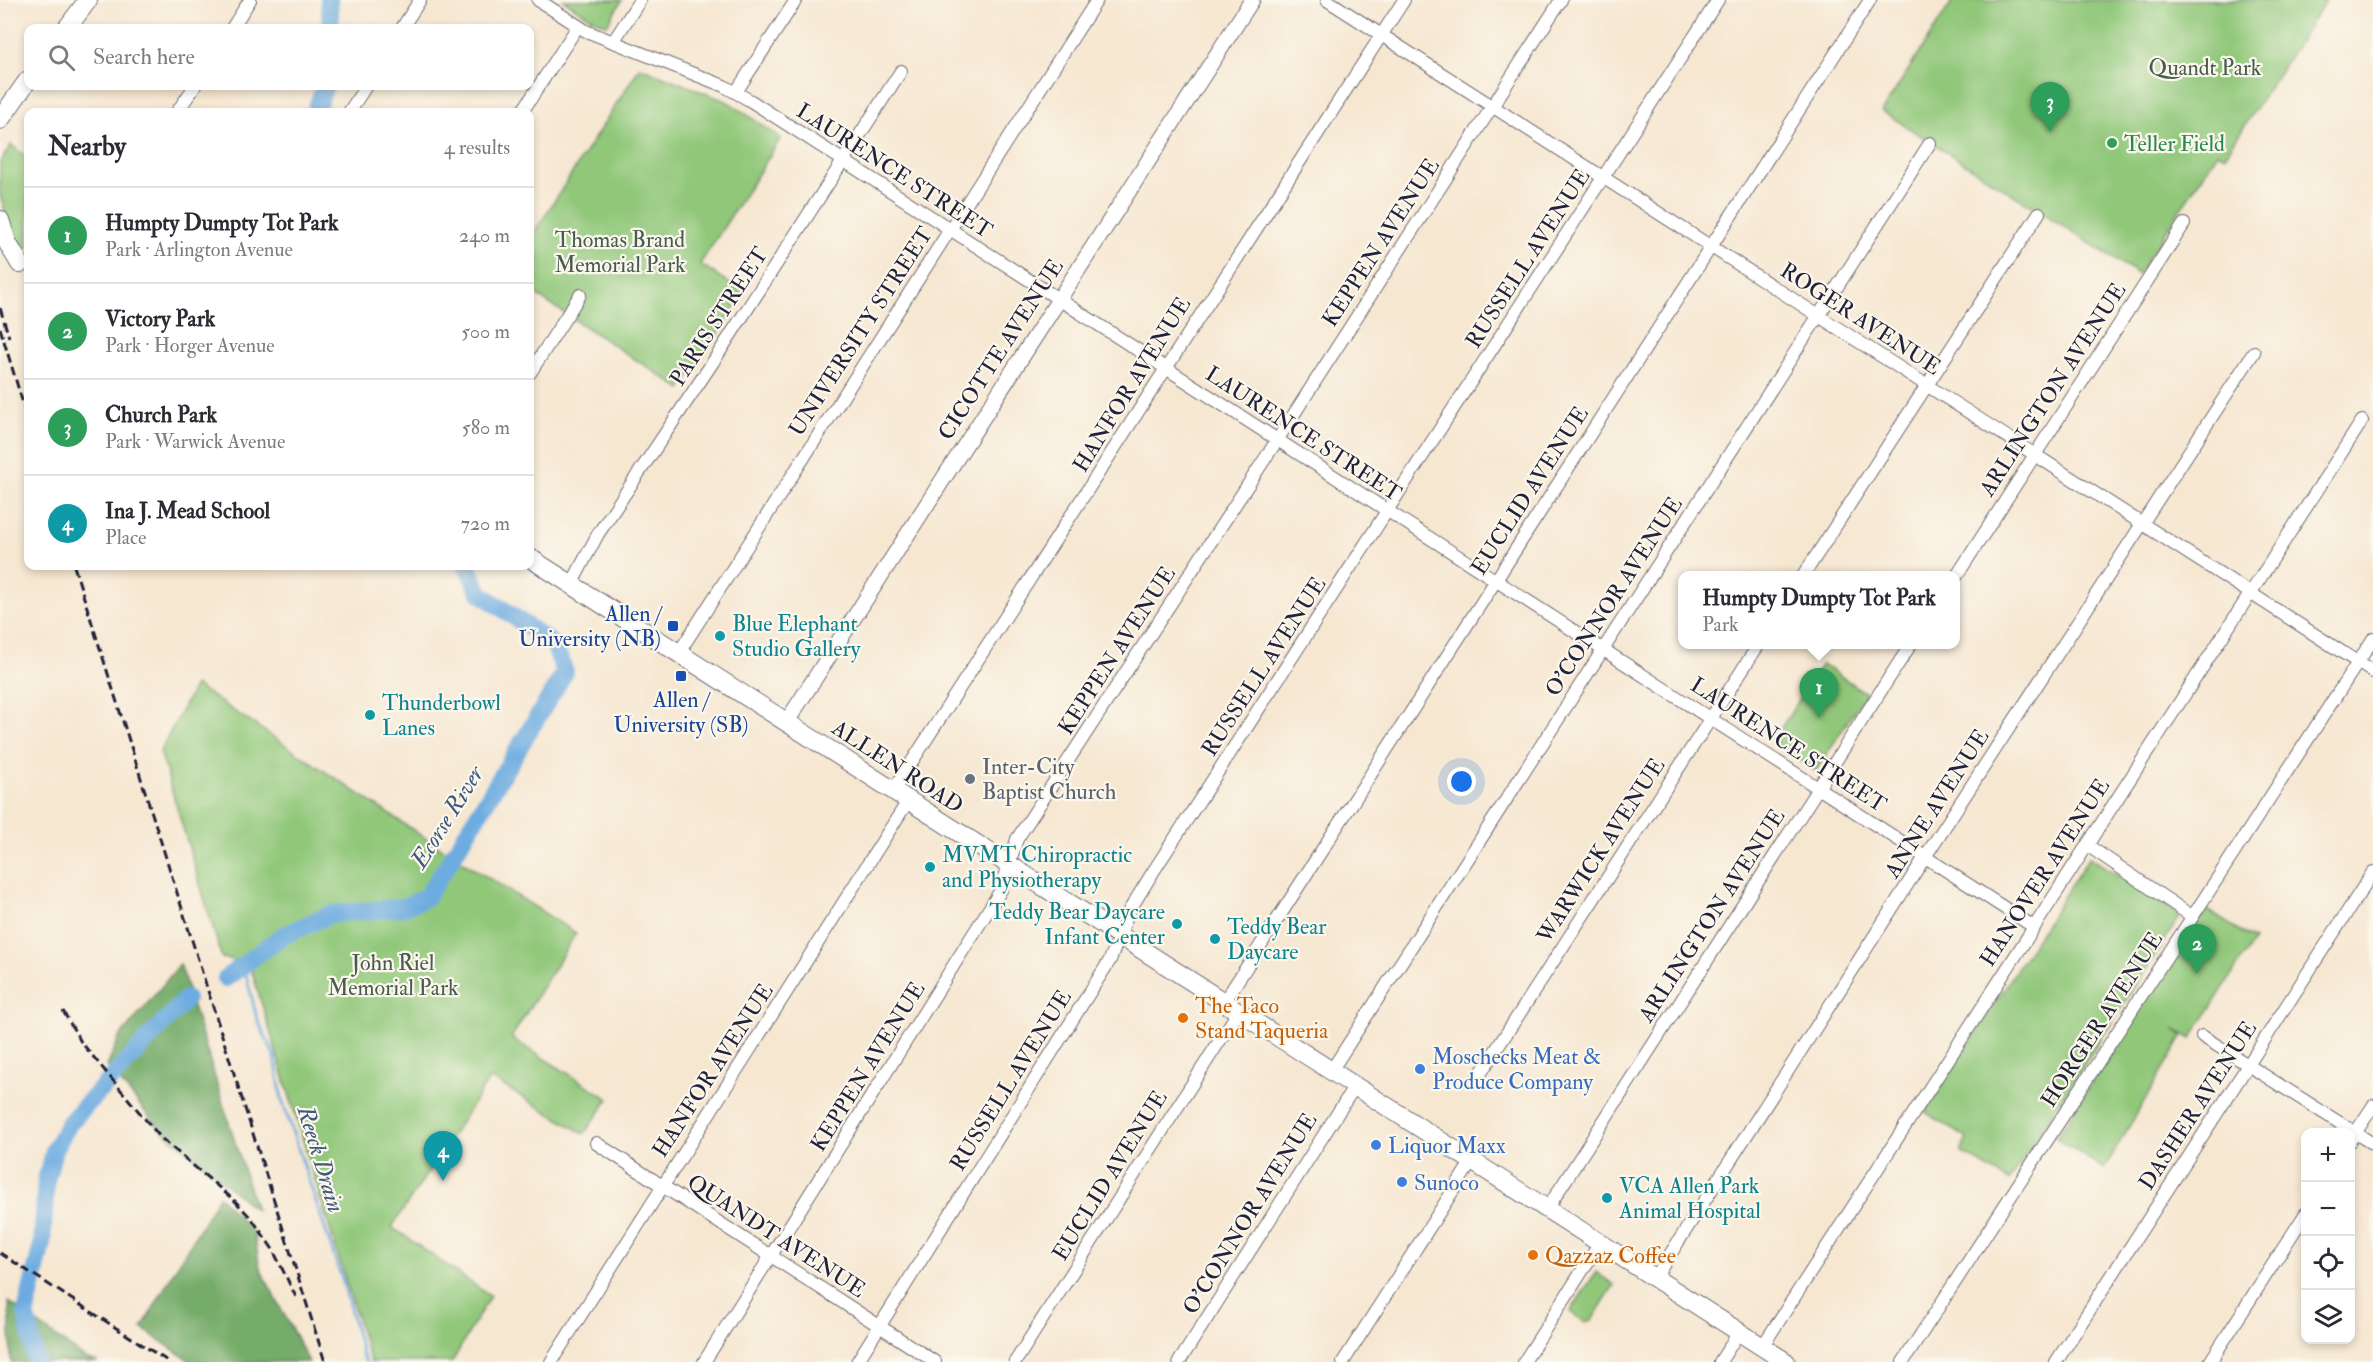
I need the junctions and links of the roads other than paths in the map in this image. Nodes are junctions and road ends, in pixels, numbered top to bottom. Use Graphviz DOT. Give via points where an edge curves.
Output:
graph roads {
  1 [pos="250,0"];
  2 [pos="420,0"];
  3 [pos="538,0"];
  4 [pos="640,0"];
  5 [pos="796,0"];
  6 [pos="1097,0"];
  7 [pos="1252,0"];
  8 [pos="1327,0"];
  9 [pos="1404,0"];
  10 [pos="1561,0"];
  11 [pos="1718,0"];
  12 [pos="1870,0"];
  13 [pos="86,2"];
  14 [pos="70,24"];
  15 [pos="235,24"];
  16 [pos="405,24"];
  17 [pos="578,26"];
  18 [pos="1380,34"];
  19 [pos="613,42"];
  20 [pos="900,71"];
  21 [pos="24,86"];
  22 [pos="192,90"];
  23 [pos="363,90"];
  24 [pos="736,92"];
  25 [pos="1492,106"];
  26 [pos="180,108"];
  27 [pos="352,108"];
  28 [pos="525,108"];
  29 [pos="0,120"];
  30 [pos="1930,143"];
  31 [pos="843,162"];
  32 [pos="1604,178"];
  33 [pos="2038,213"];
  34 [pos="0,220"];
  35 [pos="2184,224"];
  36 [pos="950,229"];
  37 [pos="1712,247"];
  38 [pos="0,255"];
  39 [pos="24,266"];
  40 [pos="580,295"];
  41 [pos="1059,300"];
  42 [pos="1819,316"];
  43 [pos="2254,352"];
  44 [pos="534,367"];
  45 [pos="1167,369"];
  46 [pos="1927,385"];
  47 [pos="2362,421"];
  48 [pos="1278,441"];
  49 [pos="2035,455"];
  50 [pos="1389,511"];
  51 [pos="2143,524"];
  52 [pos="534,561"];
  53 [pos="1806,571"];
  54 [pos="1960,571"];
  55 [pos="1496,580"];
  56 [pos="571,585"];
  57 [pos="2251,593"];
  58 [pos="2373,639"];
  59 [pos="1756,649"];
  60 [pos="1908,649"];
  61 [pos="1604,650"];
  62 [pos="678,654"];
  63 [pos="2358,662"];
  64 [pos="2373,672"];
  65 [pos="1711,718"];
  66 [pos="786,723"];
  67 [pos="1818,787"];
  68 [pos="901,796"];
  69 [pos="2087,845"];
  70 [pos="1925,857"];
  71 [pos="1009,865"];
  72 [pos="2373,872"];
  73 [pos="2193,917"];
  74 [pos="2034,927"];
  75 [pos="1119,935"];
  76 [pos="1231,1007"];
  77 [pos="2202,1036"];
  78 [pos="2247,1064"];
  79 [pos="1331,1071"];
  80 [pos="1477,1079"];
  81 [pos="1355,1086"];
  82 [pos="2373,1106"];
  83 [pos="2340,1128"];
  84 [pos="2355,1134"];
  85 [pos="2355,1138"];
  86 [pos="596,1143"];
  87 [pos="2373,1144"];
  88 [pos="1472,1161"];
  89 [pos="662,1185"];
  90 [pos="1547,1209"];
  91 [pos="2301,1221"];
  92 [pos="1600,1243"];
  93 [pos="771,1257"];
  94 [pos="1655,1278"];
  95 [pos="880,1327"];
  96 [pos="1739,1332"];
  97 [pos="1762,1347"];
  98 [pos="551,1362"];
  99 [pos="704,1362"];
  100 [pos="857,1362"];
  101 [pos="935,1362"];
  102 [pos="1015,1362"];
  103 [pos="1179,1362"];
  104 [pos="1343,1362"];
  105 [pos="1524,1362"];
  106 [pos="1720,1362"];
  107 [pos="1786,1362"];
  108 [pos="1903,1362"];
  109 [pos="2056,1362"];
  110 [pos="2210,1362"];
  1 -- 15 [label="street"];
  2 -- 16 [label="street"];
  3 -- 17 [label="street, LAURENCE STREET"];
  4 -- 19 [label="street"];
  5 -- 24 [label="street"];
  6 -- 36 [label="street, UNIVERSITY STREET"];
  7 -- 41 [label="street, CICOTTE AVENUE"];
  8 -- 18 [label="street, ROGER AVENUE"];
  9 -- 18 [label="street, HANFOR AVENUE"];
  10 -- 25 [label="street, KEPPEN AVENUE"];
  11 -- 32 [label="street, RUSSELL AVENUE"];
  12 -- 37 [label="street, EUCLID AVENUE"];
  13 -- 14 [label="main road"];
  17 -- 19 [label="street, LAURENCE STREET"];
  17 -- 28 [label="street"];
  18 -- 25 [label="street, ROGER AVENUE"];
  18 -- 45 [label="street, HANFOR AVENUE"];
  19 -- 24 [label="street, LAURENCE STREET"];
  20 -- 31 [label="street, PARIS STREET"];
  21 -- 29 [label="main road"];
  22 -- 26 [label="street"];
  23 -- 27 [label="street"];
  24 -- 31 [label="street, LAURENCE STREET"];
  25 -- 32 [label="street, ROGER AVENUE"];
  25 -- 48 [label="street, KEPPEN AVENUE"];
  30 -- 42 [label="street, O'CONNOR AVENUE"];
  31 -- 36 [label="street, LAURENCE STREET"];
  31 -- 56 [label="street, PARIS STREET" via="598,534"];
  32 -- 37 [label="street, ROGER AVENUE"];
  32 -- 50 [label="street, RUSSELL AVENUE"];
  33 -- 46 [label="street"];
  34 -- 39 [label="main road" via="7,242"];
  35 -- 49 [label="street, ARLINGTON AVENUE"];
  36 -- 41 [label="street, LAURENCE STREET"];
  36 -- 62 [label="street, UNIVERSITY STREET"];
  37 -- 42 [label="street, ROGER AVENUE"];
  37 -- 55 [label="street, EUCLID AVENUE"];
  38 -- 39 [label="main road"];
  40 -- 44 [label="street"];
  41 -- 45 [label="street, LAURENCE STREET"];
  41 -- 66 [label="street, CICOTTE AVENUE"];
  42 -- 46 [label="street, ROGER AVENUE"];
  42 -- 61 [label="street, O'CONNOR AVENUE"];
  43 -- 51 [label="street, ANNE AVENUE"];
  45 -- 48 [label="street, LAURENCE STREET"];
  45 -- 68 [label="street, HANFOR AVENUE"];
  46 -- 49 [label="street, ROGER AVENUE"];
  46 -- 53 [label="street"];
  47 -- 57 [label="street, HANOVER AVENUE"];
  48 -- 50 [label="street, LAURENCE STREET"];
  48 -- 71 [label="street, KEPPEN AVENUE" via="1017,839"];
  49 -- 51 [label="street, ROGER AVENUE"];
  49 -- 54 [label="street, ARLINGTON AVENUE"];
  50 -- 55 [label="street, LAURENCE STREET"];
  50 -- 75 [label="street, RUSSELL AVENUE" via="1153,872"];
  51 -- 57 [label="street, ROGER AVENUE"];
  51 -- 70 [label="street, ANNE AVENUE"];
  52 -- 56 [label="main road, ALLEN ROAD"];
  55 -- 61 [label="street, LAURENCE STREET"];
  55 -- 76 [label="street, EUCLID AVENUE"];
  56 -- 62 [label="main road, ALLEN ROAD"];
  57 -- 63 [label="street, ROGER AVENUE"];
  57 -- 69 [label="street, HANOVER AVENUE"];
  58 -- 63 [label="street, HORGER AVENUE"];
  59 -- 65 [label="street, WARWICK AVENUE"];
  60 -- 67 [label="street, ARLINGTON AVENUE"];
  61 -- 65 [label="street, LAURENCE STREET"];
  61 -- 79 [label="street, O'CONNOR AVENUE"];
  62 -- 66 [label="main road, ALLEN ROAD"];
  63 -- 64 [label="street, ROGER AVENUE"];
  63 -- 73 [label="street, HORGER AVENUE"];
  65 -- 67 [label="street, LAURENCE STREET"];
  65 -- 80 [label="street, WARWICK AVENUE"];
  66 -- 68 [label="main road, ALLEN ROAD"];
  67 -- 70 [label="street, LAURENCE STREET"];
  67 -- 90 [label="street, ARLINGTON AVENUE"];
  68 -- 71 [label="main road, ALLEN ROAD"];
  68 -- 89 [label="street, HANFOR AVENUE"];
  69 -- 73 [label="street"];
  69 -- 74 [label="street, HANOVER AVENUE"];
  70 -- 74 [label="street, LAURENCE STREET"];
  70 -- 94 [label="street, ANNE AVENUE"];
  71 -- 75 [label="main road, ALLEN ROAD"];
  71 -- 93 [label="street, KEPPEN AVENUE" via="997,898"];
  72 -- 78 [label="street, DASHER AVENUE"];
  73 -- 108 [label="street, HORGER AVENUE"];
  74 -- 97 [label="street, HANOVER AVENUE"];
  75 -- 76 [label="main road, ALLEN ROAD"];
  75 -- 95 [label="street, RUSSELL AVENUE" via="1106,968"];
  76 -- 79 [label="main road, ALLEN ROAD"];
  76 -- 102 [label="street, EUCLID AVENUE"];
  77 -- 78 [label="street"];
  78 -- 83 [label="street"];
  78 -- 109 [label="street, DASHER AVENUE"];
  79 -- 81 [label="main road, ALLEN ROAD"];
  81 -- 88 [label="main road, ALLEN ROAD"];
  81 -- 103 [label="street, O'CONNOR AVENUE"];
  82 -- 84 [label="street"];
  85 -- 87 [label="street"];
  86 -- 89 [label="street, QUANDT AVENUE"];
  88 -- 90 [label="main road, ALLEN ROAD"];
  88 -- 104 [label="street"];
  89 -- 93 [label="street, QUANDT AVENUE"];
  89 -- 98 [label="street, HANFOR AVENUE"];
  90 -- 92 [label="main road, ALLEN ROAD"];
  91 -- 110 [label="street"];
  92 -- 94 [label="main road, ALLEN ROAD"];
  92 -- 105 [label="street"];
  93 -- 95 [label="street, QUANDT AVENUE"];
  93 -- 99 [label="street, KEPPEN AVENUE"];
  94 -- 96 [label="main road, ALLEN ROAD"];
  95 -- 100 [label="street, RUSSELL AVENUE"];
  95 -- 101 [label="street, QUANDT AVENUE"];
  96 -- 97 [label="main road, ALLEN ROAD"];
  96 -- 106 [label="street"];
  97 -- 107 [label="main road, ALLEN ROAD"];
}
